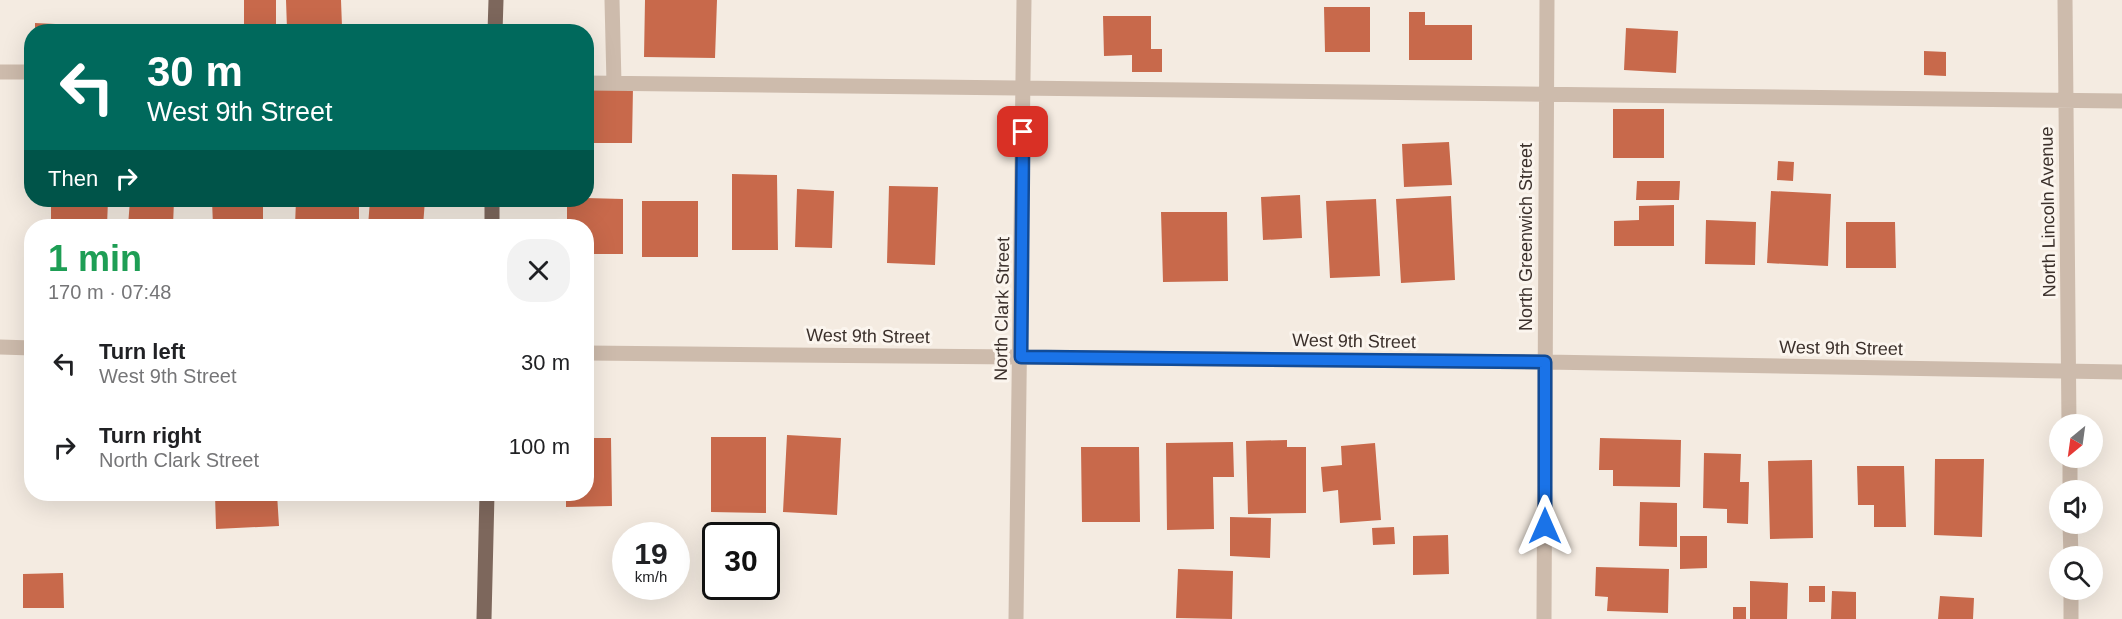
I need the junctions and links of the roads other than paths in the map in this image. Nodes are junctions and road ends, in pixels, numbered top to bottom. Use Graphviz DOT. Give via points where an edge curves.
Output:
graph roads {
  1 [pos="496,0"];
  2 [pos="612,0"];
  3 [pos="1024,0"];
  4 [pos="1547,0"];
  5 [pos="2065,0"];
  6 [pos="495,24"];
  7 [pos="0,72"];
  8 [pos="24,72"];
  9 [pos="594,83"];
  10 [pos="614,83"];
  11 [pos="1024,88"];
  12 [pos="1546,94"];
  13 [pos="2066,101"];
  14 [pos="2122,101"];
  15 [pos="0,347"];
  16 [pos="24,348"];
  17 [pos="594,353"];
  18 [pos="1021,357"];
  19 [pos="1545,362"];
  20 [pos="2069,371"];
  21 [pos="2122,372"];
  22 [pos="2069,414"];
  23 [pos="487,501"];
  24 [pos="2071,600"];
  25 [pos="484,619"];
  26 [pos="1016,619"];
  27 [pos="1544,619"];
  28 [pos="2071,619"];
  1 -- 6 [label="main road"];
  2 -- 10 [label="street"];
  3 -- 11 [label="street, North Clark Street"];
  4 -- 12 [label="street, North Greenwich Street"];
  5 -- 13 [label="street, North Lincoln Avenue"];
  7 -- 8 [label="street"];
  9 -- 10 [label="street"];
  10 -- 11 [label="street"];
  11 -- 12 [label="street"];
  11 -- 18 [label="street, North Clark Street"];
  12 -- 13 [label="street"];
  12 -- 19 [label="street, North Greenwich Street"];
  13 -- 14 [label="street"];
  13 -- 20 [label="street, North Lincoln Avenue"];
  15 -- 16 [label="street"];
  17 -- 18 [label="street, West 9th Street"];
  18 -- 19 [label="street, West 9th Street"];
  18 -- 26 [label="street, North Clark Street"];
  19 -- 20 [label="street, West 9th Street"];
  19 -- 27 [label="street, North Greenwich Street"];
  20 -- 21 [label="street, West 9th Street"];
  20 -- 22 [label="street, North Lincoln Avenue"];
  23 -- 25 [label="main road"];
  24 -- 28 [label="street"];
}
